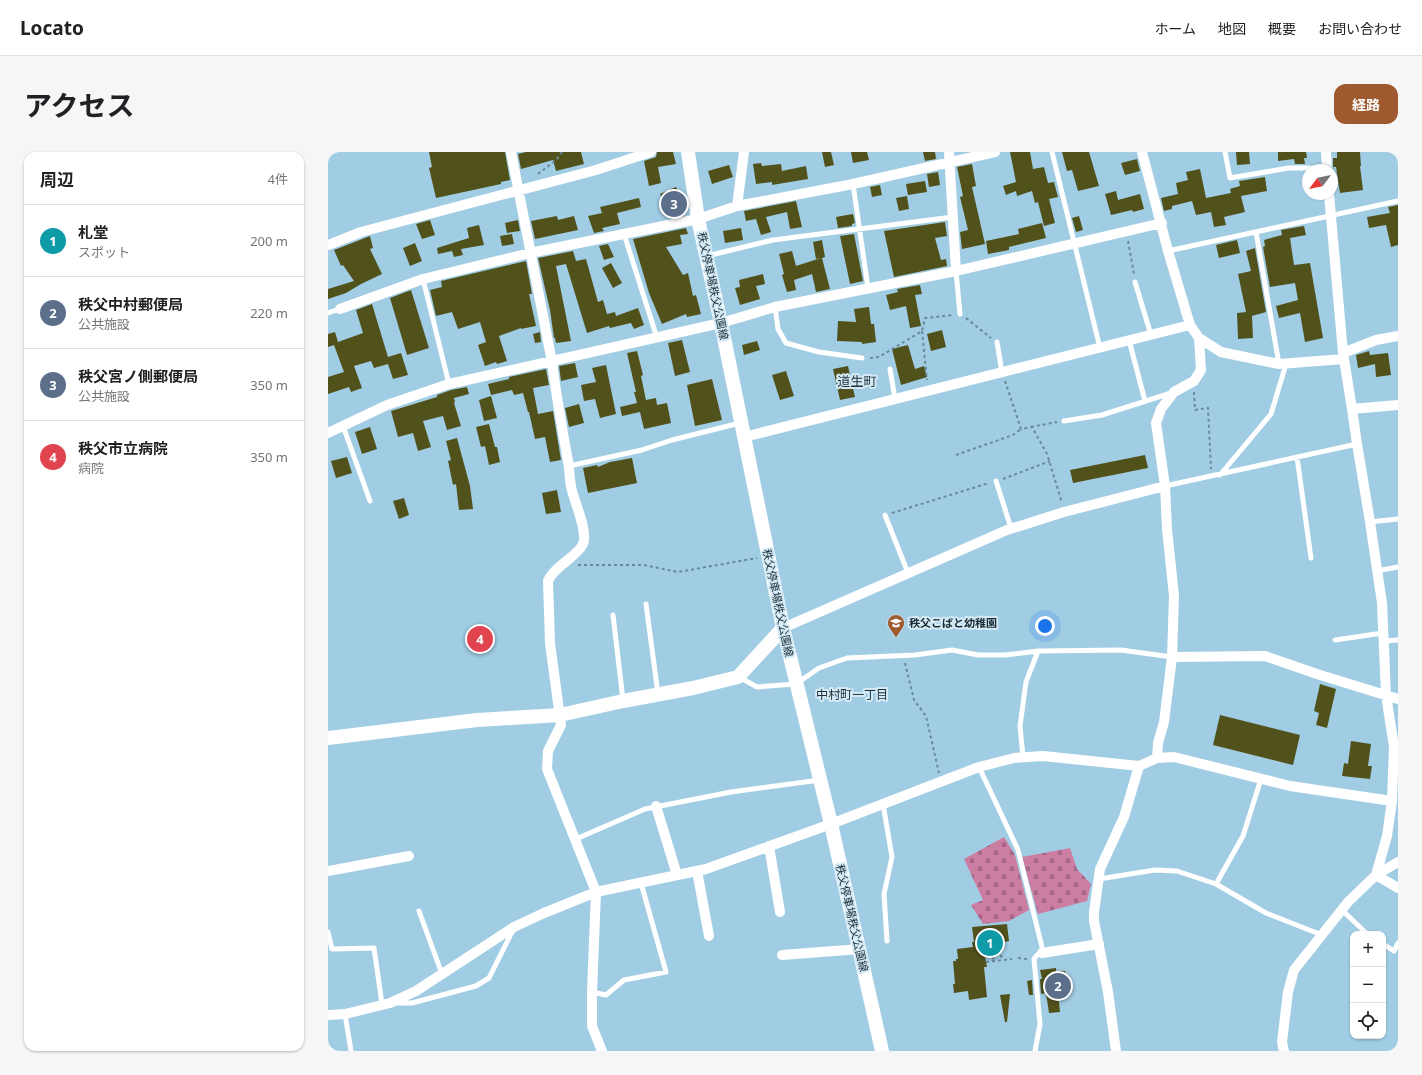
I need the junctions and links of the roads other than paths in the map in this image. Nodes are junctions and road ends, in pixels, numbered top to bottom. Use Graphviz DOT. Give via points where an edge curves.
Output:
graph roads {
  1 [pos="510,152"];
  2 [pos="651,152"];
  3 [pos="688,152"];
  4 [pos="744,152"];
  5 [pos="949,152"];
  6 [pos="995,152"];
  7 [pos="1052,152"];
  8 [pos="1142,152"];
  9 [pos="1225,152"];
  10 [pos="1326,152"];
  11 [pos="949,163"];
  12 [pos="1327,164"];
  13 [pos="1302,168"];
  14 [pos="853,184"];
  15 [pos="518,190"];
  16 [pos="1330,200"];
  17 [pos="1398,201"];
  18 [pos="737,206"];
  19 [pos="1331,216"];
  20 [pos="953,217"];
  21 [pos="698,219"];
  22 [pos="1162,223"];
  23 [pos="859,229"];
  24 [pos="1256,232"];
  25 [pos="624,234"];
  26 [pos="1075,244"];
  27 [pos="328,245"];
  28 [pos="1168,251"];
  29 [pos="530,254"];
  30 [pos="706,256"];
  31 [pos="956,271"];
  32 [pos="423,279"];
  33 [pos="1135,282"];
  34 [pos="868,288"];
  35 [pos="775,307"];
  36 [pos="340,309"];
  37 [pos="328,313"];
  38 [pos="960,314"];
  39 [pos="721,323"];
  40 [pos="1190,325"];
  41 [pos="1150,335"];
  42 [pos="1398,336"];
  43 [pos="657,338"];
  44 [pos="1199,338"];
  45 [pos="1129,340"];
  46 [pos="997,342"];
  47 [pos="1100,348"];
  48 [pos="1344,356"];
  49 [pos="862,358"];
  50 [pos="552,362"];
  51 [pos="1282,364"];
  52 [pos="890,369"];
  53 [pos="1002,373"];
  54 [pos="449,384"];
  55 [pos="1174,392"];
  56 [pos="895,400"];
  57 [pos="1145,401"];
  58 [pos="1398,405"];
  59 [pos="1352,409"];
  60 [pos="1064,421"];
  61 [pos="343,426"];
  62 [pos="743,430"];
  63 [pos="328,434"];
  64 [pos="1357,444"];
  65 [pos="1297,457"];
  66 [pos="569,466"];
  67 [pos="1220,475"];
  68 [pos="996,481"];
  69 [pos="1165,486"];
  70 [pos="370,501"];
  71 [pos="885,515"];
  72 [pos="1398,519"];
  73 [pos="1370,522"];
  74 [pos="1011,528"];
  75 [pos="1311,558"];
  76 [pos="1398,567"];
  77 [pos="1377,571"];
  78 [pos="908,573"];
  79 [pos="646,604"];
  80 [pos="613,615"];
  81 [pos="783,628"];
  82 [pos="1383,637"];
  83 [pos="1335,640"];
  84 [pos="1398,640"];
  85 [pos="1038,651"];
  86 [pos="1172,657"];
  87 [pos="738,676"];
  88 [pos="796,684"];
  89 [pos="658,695"];
  90 [pos="1386,695"];
  91 [pos="1398,699"];
  92 [pos="623,701"];
  93 [pos="560,715"];
  94 [pos="328,738"];
  95 [pos="1023,757"];
  96 [pos="1157,758"];
  97 [pos="1139,766"];
  98 [pos="979,767"];
  99 [pos="1261,779"];
  100 [pos="820,780"];
  101 [pos="1392,801"];
  102 [pos="883,804"];
  103 [pos="656,806"];
  104 [pos="831,824"];
  105 [pos="576,839"];
  106 [pos="769,846"];
  107 [pos="408,856"];
  108 [pos="1398,862"];
  109 [pos="328,871"];
  110 [pos="697,871"];
  111 [pos="677,875"];
  112 [pos="1376,875"];
  113 [pos="1098,879"];
  114 [pos="641,883"];
  115 [pos="1216,884"];
  116 [pos="1398,888"];
  117 [pos="596,892"];
  118 [pos="1342,910"];
  119 [pos="419,911"];
  120 [pos="780,912"];
  121 [pos="514,928"];
  122 [pos="1364,931"];
  123 [pos="328,932"];
  124 [pos="1322,935"];
  125 [pos="709,936"];
  126 [pos="887,941"];
  127 [pos="1099,944"];
  128 [pos="1398,944"];
  129 [pos="1386,946"];
  130 [pos="860,950"];
  131 [pos="1042,953"];
  132 [pos="782,955"];
  133 [pos="442,974"];
  134 [pos="592,992"];
  135 [pos="386,1004"];
  136 [pos="345,1014"];
  137 [pos="328,1015"];
  138 [pos="351,1051"];
  139 [pos="602,1051"];
  140 [pos="882,1051"];
  141 [pos="1035,1051"];
  142 [pos="1116,1051"];
  143 [pos="1284,1051"];
  1 -- 15 [label="street"];
  2 -- 15 [label="street" via="596,170"];
  3 -- 21 [label="main road, 秩父停車場秩父公園線"];
  4 -- 18 [label="street"];
  5 -- 11 [label="street"];
  6 -- 11 [label="street"];
  7 -- 26 [label="lane"];
  8 -- 22 [label="street"];
  9 -- 13 [label="lane" via="1230,178 1289,168"];
  10 -- 12 [label="street"];
  11 -- 14 [label="street"];
  11 -- 20 [label="street"];
  14 -- 18 [label="street"];
  14 -- 23 [label="lane"];
  15 -- 27 [label="street" via="361,232"];
  15 -- 29 [label="street"];
  16 -- 19 [label="street"];
  17 -- 19 [label="lane"];
  18 -- 21 [label="street"];
  19 -- 24 [label="lane"];
  19 -- 48 [label="street"];
  20 -- 23 [label="lane"];
  20 -- 31 [label="street"];
  21 -- 25 [label="street"];
  21 -- 30 [label="main road, 秩父停車場秩父公園線"];
  22 -- 26 [label="street"];
  22 -- 28 [label="street"];
  23 -- 30 [label="lane" via="773,240"];
  23 -- 34 [label="lane"];
  24 -- 28 [label="lane"];
  24 -- 51 [label="lane"];
  25 -- 29 [label="street"];
  25 -- 43 [label="lane"];
  26 -- 31 [label="street"];
  26 -- 47 [label="lane"];
  28 -- 40 [label="street"];
  29 -- 32 [label="street"];
  29 -- 50 [label="street"];
  30 -- 39 [label="main road, 秩父停車場秩父公園線"];
  31 -- 34 [label="street"];
  31 -- 38 [label="lane"];
  32 -- 36 [label="street"];
  32 -- 54 [label="lane"];
  33 -- 41 [label="lane"];
  34 -- 35 [label="street"];
  35 -- 39 [label="street"];
  35 -- 49 [label="lane" via="778,329 786,343 819,352"];
  36 -- 37 [label="lane"];
  39 -- 43 [label="street"];
  39 -- 62 [label="main road, 秩父停車場秩父公園線"];
  40 -- 41 [label="street"];
  40 -- 44 [label="street"];
  41 -- 45 [label="street"];
  42 -- 48 [label="street" via="1376,340"];
  43 -- 50 [label="street"];
  44 -- 51 [label="street" via="1222,352"];
  44 -- 55 [label="street" via="1201,370 1194,381"];
  45 -- 47 [label="street"];
  45 -- 57 [label="lane"];
  46 -- 53 [label="lane"];
  47 -- 53 [label="street"];
  48 -- 51 [label="street"];
  48 -- 59 [label="street"];
  50 -- 54 [label="street"];
  50 -- 66 [label="street"];
  51 -- 67 [label="lane" via="1271,414"];
  52 -- 56 [label="lane"];
  53 -- 56 [label="street"];
  54 -- 61 [label="street" via="387,405"];
  55 -- 57 [label="lane"];
  55 -- 69 [label="street" via="1161,409 1156,423"];
  56 -- 62 [label="street"];
  57 -- 60 [label="lane" via="1102,415"];
  58 -- 59 [label="street"];
  59 -- 64 [label="street"];
  61 -- 63 [label="street"];
  61 -- 70 [label="lane"];
  62 -- 66 [label="lane" via="672,440 642,450"];
  62 -- 81 [label="main road, 秩父停車場秩父公園線"];
  64 -- 65 [label="lane"];
  64 -- 73 [label="street"];
  65 -- 67 [label="lane"];
  65 -- 75 [label="lane"];
  66 -- 93 [label="street" via="570,487 584,532 583,544 549,576 548,581 550,643"];
  67 -- 69 [label="lane"];
  68 -- 74 [label="lane"];
  69 -- 74 [label="street"];
  69 -- 86 [label="street" via="1166,528 1174,596"];
  71 -- 78 [label="lane"];
  72 -- 73 [label="lane"];
  73 -- 77 [label="street"];
  74 -- 78 [label="street"];
  76 -- 77 [label="lane"];
  77 -- 82 [label="street" via="1382,603"];
  78 -- 81 [label="street"];
  79 -- 89 [label="lane"];
  80 -- 92 [label="lane"];
  81 -- 87 [label="main road"];
  81 -- 88 [label="main road, 秩父停車場秩父公園線"];
  82 -- 83 [label="lane"];
  82 -- 84 [label="lane"];
  82 -- 90 [label="street"];
  85 -- 86 [label="lane" via="1121,650"];
  85 -- 88 [label="lane" via="978,655 952,650 915,655 847,658 818,668"];
  85 -- 95 [label="lane" via="1026,682 1020,726"];
  86 -- 90 [label="street" via="1265,656"];
  86 -- 96 [label="street"];
  87 -- 88 [label="lane" via="757,687"];
  87 -- 89 [label="main road"];
  88 -- 100 [label="main road, 秩父停車場秩父公園線"];
  89 -- 92 [label="main road"];
  90 -- 91 [label="street"];
  90 -- 101 [label="street" via="1394,747"];
  92 -- 93 [label="main road"];
  93 -- 94 [label="main road" via="477,720"];
  93 -- 105 [label="street" via="561,725 548,751 548,769"];
  95 -- 97 [label="street" via="1043,756"];
  95 -- 98 [label="street"];
  96 -- 97 [label="street"];
  96 -- 99 [label="street" via="1174,757"];
  97 -- 113 [label="street" via="1124,817 1100,869"];
  98 -- 102 [label="street"];
  98 -- 131 [label="lane" via="1018,850"];
  99 -- 101 [label="street" via="1290,786"];
  99 -- 115 [label="lane" via="1243,836"];
  100 -- 103 [label="lane"];
  100 -- 104 [label="main road, 秩父停車場秩父公園線"];
  101 -- 112 [label="street" via="1388,836"];
  102 -- 104 [label="street"];
  102 -- 126 [label="lane" via="892,857 884,894"];
  103 -- 105 [label="lane"];
  103 -- 111 [label="street"];
  104 -- 106 [label="street"];
  104 -- 130 [label="main road, 秩父停車場秩父公園線"];
  105 -- 117 [label="street"];
  106 -- 110 [label="street"];
  106 -- 120 [label="street"];
  107 -- 109 [label="street"];
  108 -- 112 [label="street"];
  110 -- 111 [label="street"];
  110 -- 125 [label="street"];
  111 -- 114 [label="street"];
  112 -- 116 [label="street"];
  112 -- 118 [label="street"];
  113 -- 115 [label="lane" via="1155,870 1177,871"];
  113 -- 127 [label="street" via="1094,921"];
  114 -- 117 [label="street"];
  114 -- 134 [label="lane" via="666,972 624,980 606,994"];
  115 -- 124 [label="lane" via="1266,913"];
  117 -- 121 [label="street"];
  117 -- 134 [label="street"];
  118 -- 122 [label="lane"];
  118 -- 124 [label="street"];
  119 -- 133 [label="lane"];
  121 -- 133 [label="street"];
  121 -- 135 [label="lane" via="489,978 476,986 412,1003"];
  123 -- 135 [label="lane" via="332,949 374,948"];
  124 -- 143 [label="street" via="1294,970 1288,992 1282,1042"];
  127 -- 131 [label="street"];
  127 -- 142 [label="street"];
  128 -- 129 [label="lane" via="1394,951"];
  130 -- 132 [label="street"];
  130 -- 140 [label="main road, 秩父停車場秩父公園線"];
  131 -- 141 [label="lane" via="1034,959 1040,1024"];
  133 -- 135 [label="street" via="416,991"];
  134 -- 139 [label="street" via="592,1026"];
  135 -- 136 [label="street"];
  136 -- 137 [label="street"];
  136 -- 138 [label="lane"];
}
